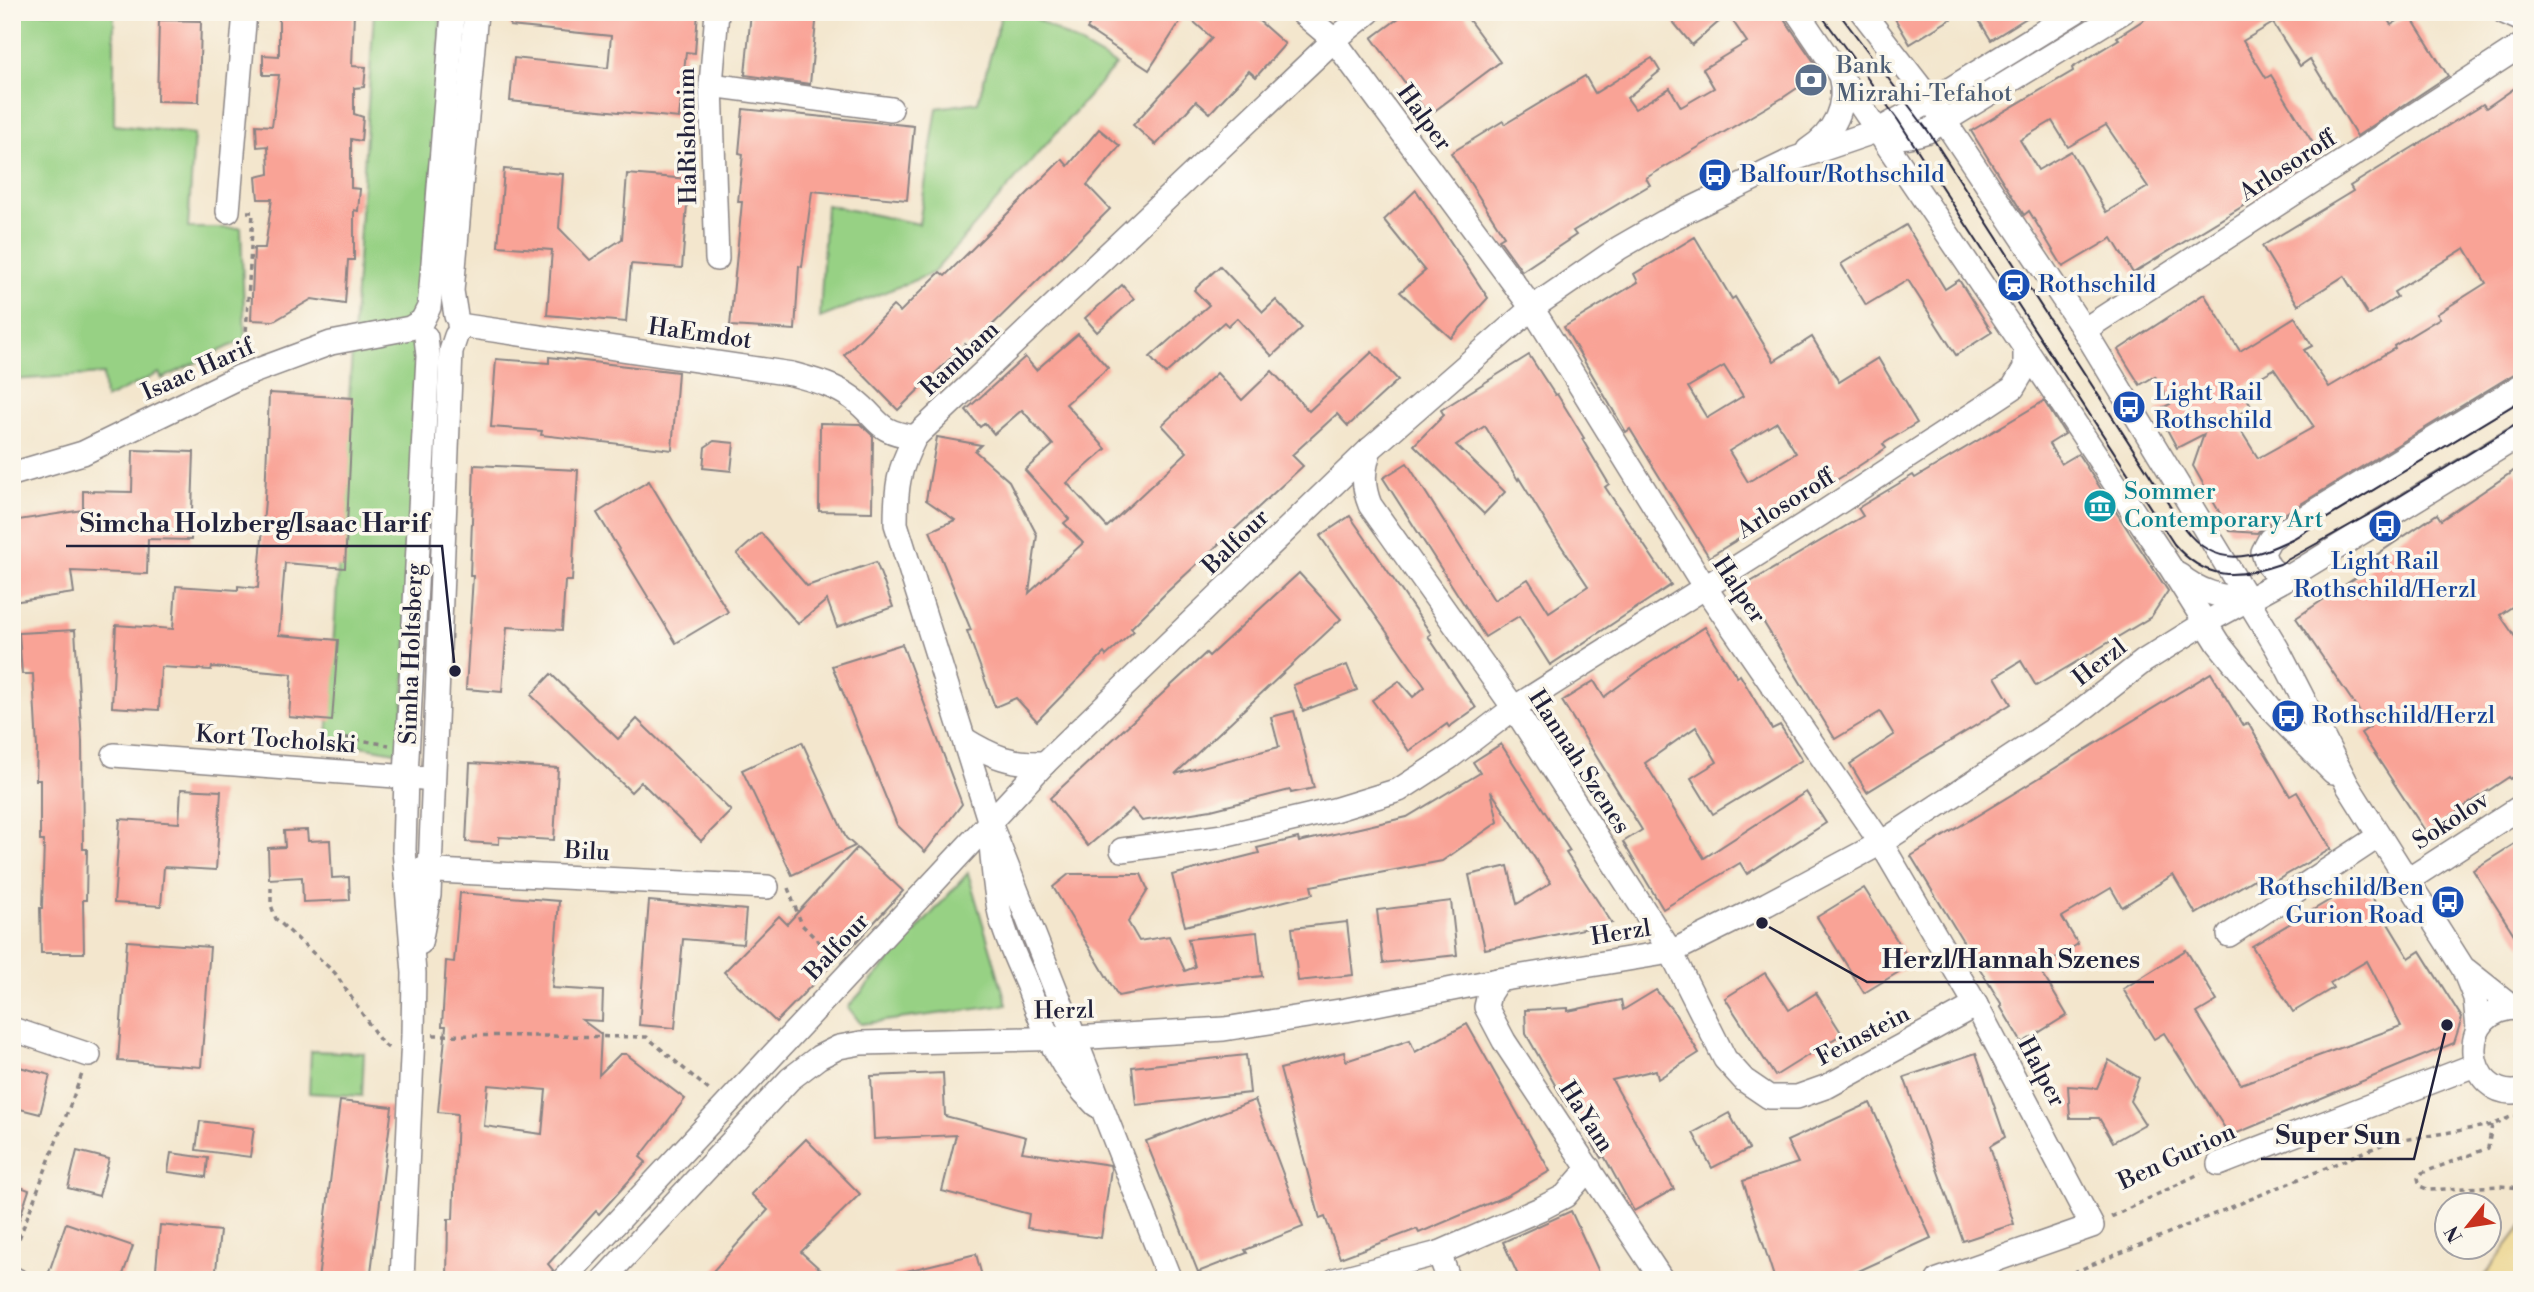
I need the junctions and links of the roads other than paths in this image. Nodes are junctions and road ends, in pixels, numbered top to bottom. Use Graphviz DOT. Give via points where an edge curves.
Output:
graph roads {
  1 [pos="245,12"];
  2 [pos="453,12"];
  3 [pos="476,12"];
  4 [pos="717,12"];
  5 [pos="1301,12"];
  6 [pos="1369,12"];
  7 [pos="1797,12"];
  8 [pos="1862,12"];
  9 [pos="2075,12"];
  10 [pos="2123,12"];
  11 [pos="2504,12"];
  12 [pos="2522,20"];
  13 [pos="1334,40"];
  14 [pos="2522,45"];
  15 [pos="1838,70"];
  16 [pos="711,85"];
  17 [pos="1931,101"];
  18 [pos="891,109"];
  19 [pos="1944,122"];
  20 [pos="1879,130"];
  21 [pos="1794,159"];
  22 [pos="228,211"];
  23 [pos="717,259"];
  24 [pos="1532,308"];
  25 [pos="457,326"];
  26 [pos="421,327"];
  27 [pos="2084,330"];
  28 [pos="2025,348"];
  29 [pos="2522,385"];
  30 [pos="2522,434"];
  31 [pos="915,437"];
  32 [pos="1370,449"];
  33 [pos="12,474"];
  34 [pos="2171,568"];
  35 [pos="2289,577"];
  36 [pos="1704,586"];
  37 [pos="2247,600"];
  38 [pos="2205,623"];
  39 [pos="1514,708"];
  40 [pos="964,739"];
  41 [pos="114,755"];
  42 [pos="1045,762"];
  43 [pos="406,776"];
  44 [pos="433,780"];
  45 [pos="2348,786"];
  46 [pos="2522,806"];
  47 [pos="990,823"];
  48 [pos="2379,836"];
  49 [pos="1881,843"];
  50 [pos="1122,850"];
  51 [pos="406,869"];
  52 [pos="430,871"];
  53 [pos="2408,880"];
  54 [pos="767,887"];
  55 [pos="2229,935"];
  56 [pos="1671,952"];
  57 [pos="2463,968"];
  58 [pos="414,973"];
  59 [pos="1498,980"];
  60 [pos="1976,1005"];
  61 [pos="2518,1008"];
  62 [pos="12,1029"];
  63 [pos="2478,1029"];
  64 [pos="1047,1037"];
  65 [pos="1074,1038"];
  66 [pos="89,1055"];
  67 [pos="2475,1065"];
  68 [pos="2522,1091"];
  69 [pos="1769,1097"];
  70 [pos="1102,1110"];
  71 [pos="2219,1164"];
  72 [pos="1589,1168"];
  73 [pos="1439,1253"];
  74 [pos="402,1280"];
  75 [pos="563,1280"];
  76 [pos="603,1280"];
  77 [pos="1170,1280"];
  78 [pos="1335,1280"];
  79 [pos="1449,1280"];
  80 [pos="1662,1280"];
  81 [pos="1938,1280"];
  1 -- 22 [label="street"];
  2 -- 26 [label="street, Simha Holtsberg" via="431,288"];
  3 -- 25 [label="street, Simha Holtsberg" via="452,291"];
  4 -- 16 [label="street, HaRishonim"];
  5 -- 13 [label="street, Halper"];
  6 -- 13 [label="street, Rambam"];
  7 -- 15 [label="street"];
  8 -- 17 [label="street"];
  9 -- 17 [label="street, Balfour"];
  10 -- 19 [label="street"];
  11 -- 12 [label="street"];
  13 -- 24 [label="street, Halper"];
  13 -- 31 [label="street, Rambam"];
  14 -- 27 [label="street, Arlosoroff"];
  15 -- 20 [label="street"];
  15 -- 21 [label="street" via="1843,87 1839,116 1818,144"];
  16 -- 18 [label="street"];
  16 -- 23 [label="street, HaRishonim"];
  17 -- 19 [label="street"];
  17 -- 20 [label="street, Balfour"];
  19 -- 20 [label="street" via="1908,138"];
  19 -- 27 [label="street"];
  20 -- 21 [label="street, Balfour"];
  20 -- 28 [label="street"];
  21 -- 24 [label="street, Balfour" via="1664,222"];
  24 -- 32 [label="street, Balfour"];
  24 -- 36 [label="street, Halper"];
  25 -- 26 [label="street" via="447,344 441,345"];
  25 -- 26 [label="street" via="443,307 432,309"];
  25 -- 31 [label="street, HaEmdot" via="792,374 854,399 882,428"];
  25 -- 44 [label="street, Simha Holtsberg" via="451,351"];
  26 -- 33 [label="street, Isaac Harif" via="331,344 260,369 83,453"];
  26 -- 43 [label="street, Simha Holtsberg" via="428,356"];
  27 -- 37 [label="street"];
  28 -- 34 [label="street"];
  28 -- 36 [label="street, Arlosoroff" via="2025,368 2013,388"];
  29 -- 35 [label="street" via="2270,539 2263,552 2269,568"];
  30 -- 35 [label="street, Herzl"];
  31 -- 40 [label="street, Rambam" via="902,462 896,524"];
  32 -- 39 [label="street, Hannah Szenes" via="1363,478 1370,505"];
  32 -- 42 [label="street, Balfour"];
  34 -- 37 [label="street" via="2208,593"];
  34 -- 38 [label="street"];
  35 -- 37 [label="street, Herzl"];
  36 -- 39 [label="street, Arlosoroff"];
  36 -- 49 [label="street, Halper"];
  37 -- 38 [label="street, Herzl"];
  37 -- 45 [label="street" via="2289,670"];
  38 -- 45 [label="street" via="2272,710"];
  38 -- 49 [label="street, Herzl"];
  39 -- 50 [label="street, Arlosoroff" via="1399,790 1223,836"];
  39 -- 56 [label="street, Hannah Szenes"];
  40 -- 42 [label="street" via="1008,761"];
  40 -- 47 [label="street, Rambam"];
  41 -- 43 [label="street, Kort Tocholski"];
  42 -- 47 [label="street, Balfour"];
  43 -- 44 [label="street, Kort Tocholski"];
  43 -- 51 [label="street, Simha Holtsberg"];
  44 -- 52 [label="street, Simha Holtsberg"];
  45 -- 48 [label="street"];
  46 -- 53 [label="street, Sokolov"];
  47 -- 64 [label="street" via="993,878 1002,920"];
  47 -- 65 [label="street"];
  47 -- 75 [label="street, Balfour"];
  48 -- 53 [label="street"];
  48 -- 55 [label="street"];
  49 -- 56 [label="street, Herzl"];
  49 -- 60 [label="street, Halper"];
  51 -- 52 [label="street, Bilu"];
  51 -- 58 [label="street, Simha Holtsberg"];
  52 -- 54 [label="street, Bilu"];
  52 -- 58 [label="street, Simha Holtsberg"];
  53 -- 57 [label="street"];
  56 -- 59 [label="street, Herzl"];
  56 -- 69 [label="street, Hannah Szenes" via="1725,1059"];
  57 -- 61 [label="street"];
  57 -- 63 [label="street" via="2475,998"];
  58 -- 74 [label="street, Simha Holtsberg"];
  59 -- 65 [label="street, Herzl" via="1224,1029"];
  59 -- 72 [label="street, HaYam" via="1486,1007"];
  60 -- 69 [label="street, Feinstein" via="1828,1086 1797,1097"];
  60 -- 81 [label="street, Halper" via="2092,1226"];
  61 -- 63 [label="street" via="2493,1013"];
  62 -- 66 [label="street"];
  63 -- 67 [label="street"];
  64 -- 65 [label="street, Herzl"];
  64 -- 70 [label="street" via="1078,1087"];
  64 -- 76 [label="street, Herzl" via="861,1043 819,1056 790,1079"];
  65 -- 70 [label="street"];
  67 -- 68 [label="street" via="2498,1089"];
  67 -- 71 [label="street, Ben Gurion"];
  70 -- 77 [label="street"];
  72 -- 73 [label="street" via="1565,1196"];
  72 -- 80 [label="street, HaYam"];
  73 -- 78 [label="street"];
  73 -- 79 [label="street"];
}
